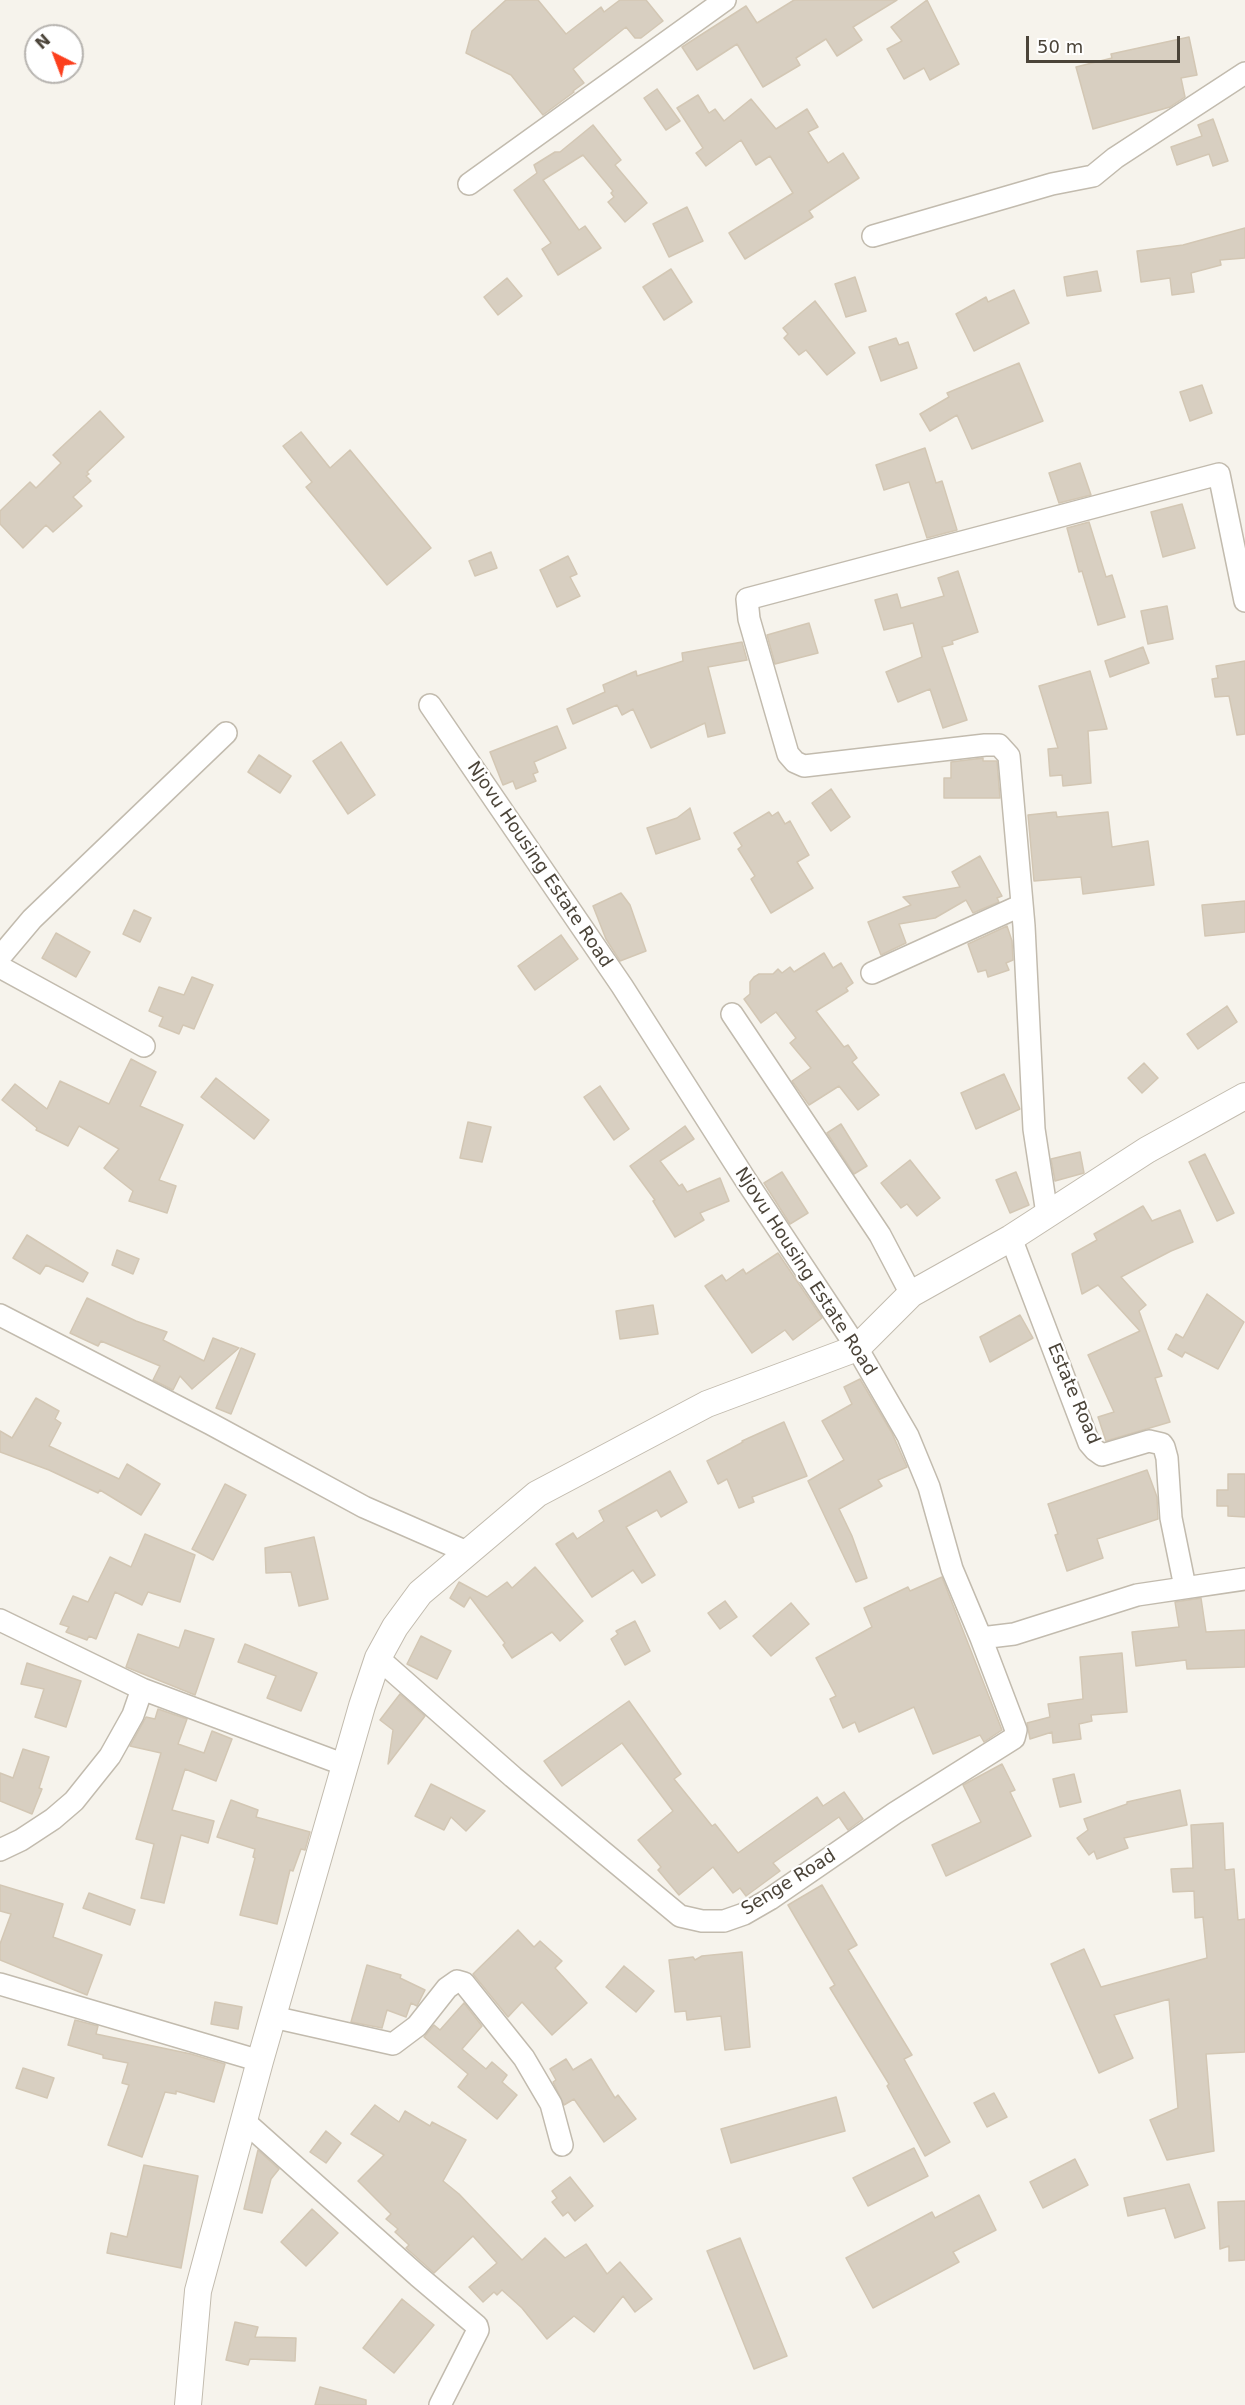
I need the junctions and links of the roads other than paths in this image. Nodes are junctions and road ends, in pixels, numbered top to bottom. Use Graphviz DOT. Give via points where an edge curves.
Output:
graph roads {
  1 [pos="725,0"];
  2 [pos="1245,73"];
  3 [pos="469,184"];
  4 [pos="873,236"];
  5 [pos="1245,601"];
  6 [pos="430,705"];
  7 [pos="226,733"];
  8 [pos="1022,905"];
  9 [pos="0,957"];
  10 [pos="0,967"];
  11 [pos="872,973"];
  12 [pos="732,1014"];
  13 [pos="144,1046"];
  14 [pos="1244,1098"];
  15 [pos="1047,1214"];
  16 [pos="1011,1238"];
  17 [pos="911,1294"];
  18 [pos="0,1315"];
  19 [pos="857,1348"];
  20 [pos="467,1552"];
  21 [pos="1245,1580"];
  22 [pos="1185,1587"];
  23 [pos="0,1620"];
  24 [pos="981,1638"];
  25 [pos="378,1658"];
  26 [pos="142,1689"];
  27 [pos="345,1765"];
  28 [pos="0,1850"];
  29 [pos="0,1984"];
  30 [pos="273,2017"];
  31 [pos="260,2061"];
  32 [pos="243,2120"];
  33 [pos="562,2145"];
  34 [pos="188,2405"];
  35 [pos="440,2405"];
  1 -- 3 [label="street"];
  2 -- 4 [label="street" via="1093,176 1052,184"];
  5 -- 8 [label="street" via="1219,474 747,599 788,754 795,762 804,766 985,744 999,745 1006,751 1011,764"];
  6 -- 19 [label="street, Njovu Housing Estate Road" via="622,986"];
  7 -- 9 [label="street" via="32,919"];
  8 -- 11 [label="street"];
  8 -- 15 [label="street" via="1034,1130"];
  10 -- 13 [label="street"];
  12 -- 17 [label="street" via="880,1235"];
  14 -- 15 [label="street" via="1147,1150"];
  15 -- 16 [label="street"];
  16 -- 17 [label="street"];
  16 -- 22 [label="street, Estate Road" via="1089,1443 1102,1455 1149,1441 1164,1447 1171,1518"];
  17 -- 19 [label="street"];
  18 -- 20 [label="street" via="364,1507"];
  19 -- 20 [label="street" via="707,1404 537,1494"];
  19 -- 24 [label="street, Njovu Housing Estate Road" via="908,1436 929,1487 952,1569"];
  20 -- 25 [label="street" via="420,1593"];
  21 -- 22 [label="street"];
  22 -- 24 [label="street" via="1137,1595 1014,1634"];
  23 -- 26 [label="street"];
  24 -- 25 [label="street, Senge Road" via="1016,1730 1014,1738 770,1899 724,1921 680,1916 513,1778"];
  25 -- 27 [label="street"];
  26 -- 27 [label="street"];
  26 -- 28 [label="street" via="133,1715 110,1756 74,1801 53,1820"];
  27 -- 30 [label="street"];
  29 -- 31 [label="street"];
  30 -- 31 [label="street"];
  30 -- 33 [label="street" via="393,2044 417,2026 447,1988 464,1983 524,2058 551,2104"];
  31 -- 32 [label="street"];
  32 -- 34 [label="street" via="198,2291"];
  32 -- 35 [label="street" via="477,2326"];
}
